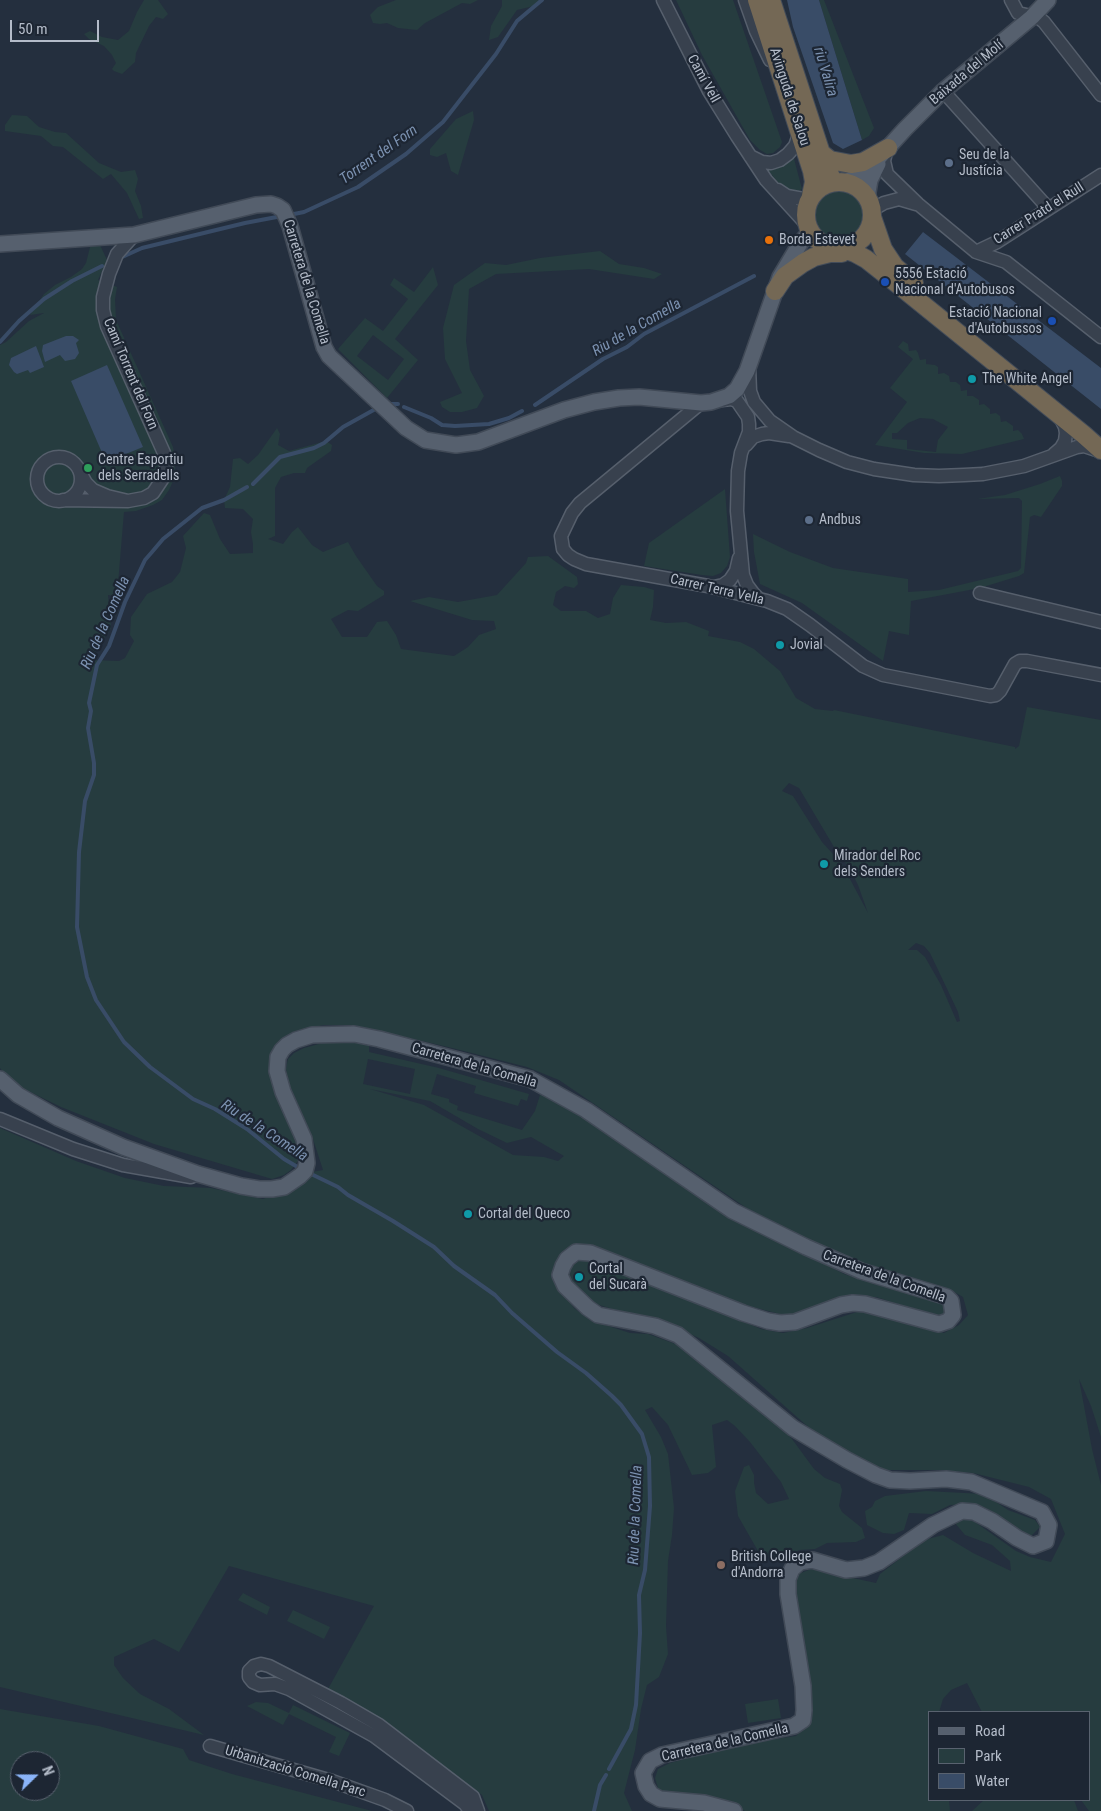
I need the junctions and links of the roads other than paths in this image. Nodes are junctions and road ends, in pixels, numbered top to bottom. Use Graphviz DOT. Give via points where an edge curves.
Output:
graph roads {
  1 [pos="663,0"];
  2 [pos="744,0"];
  3 [pos="757,0"];
  4 [pos="771,0"];
  5 [pos="1011,0"];
  6 [pos="1048,0"];
  7 [pos="1032,17"];
  8 [pos="943,91"];
  9 [pos="1101,95"];
  10 [pos="789,96"];
  11 [pos="800,132"];
  12 [pos="888,148"];
  13 [pos="821,152"];
  14 [pos="749,156"];
  15 [pos="1101,175"];
  16 [pos="766,180"];
  17 [pos="843,181"];
  18 [pos="810,198"];
  19 [pos="918,204"];
  20 [pos="1048,208"];
  21 [pos="871,209"];
  22 [pos="808,228"];
  23 [pos="134,235"];
  24 [pos="0,244"];
  25 [pos="835,248"];
  26 [pos="976,252"];
  27 [pos="866,259"];
  28 [pos="785,267"];
  29 [pos="775,292"];
  30 [pos="1101,337"];
  31 [pos="749,366"];
  32 [pos="722,400"];
  33 [pos="754,402"];
  34 [pos="700,403"];
  35 [pos="1054,411"];
  36 [pos="1101,436"];
  37 [pos="794,437"];
  38 [pos="744,446"];
  39 [pos="1101,451"];
  40 [pos="1050,457"];
  41 [pos="78,468"];
  42 [pos="60,500"];
  43 [pos="128,501"];
  44 [pos="740,545"];
  45 [pos="708,586"];
  46 [pos="980,593"];
  47 [pos="759,598"];
  48 [pos="1101,622"];
  49 [pos="1101,675"];
  50 [pos="0,1079"];
  51 [pos="0,1119"];
  52 [pos="198,1174"];
  53 [pos="210,1746"];
  54 [pos="407,1811"];
  55 [pos="470,1811"];
  56 [pos="478,1811"];
  57 [pos="734,1811"];
  1 -- 14 [label="street, Camí Vell" via="709,91"];
  2 -- 10 [label="street"];
  3 -- 10 [label="highway, Avinguda de Salou"];
  4 -- 13 [label="highway, Avinguda de Salou"];
  5 -- 7 [label="street" via="1018,12"];
  6 -- 7 [label="main road, Baixada del Molí"];
  7 -- 8 [label="main road, Baixada del Molí"];
  7 -- 9 [label="street" via="1044,22"];
  8 -- 12 [label="main road, Baixada del Molí"];
  8 -- 20 [label="street"];
  10 -- 11 [label="highway, Avinguda de Salou"];
  11 -- 14 [label="street" via="795,146 780,160 762,162"];
  11 -- 18 [label="highway, Avinguda de Salou" via="814,182"];
  12 -- 13 [label="highway" via="863,162 851,164 830,160"];
  12 -- 17 [label="main road, Baixada del Molí" via="865,173"];
  12 -- 19 [label="street" via="884,161 887,174"];
  12 -- 21 [label="main road, Baixada del Molí" via="870,180"];
  13 -- 17 [label="highway, Avinguda de Salou"];
  14 -- 16 [label="street, Camí Vell"];
  15 -- 20 [label="street, Carrer Pratd el Rull"];
  16 -- 18 [label="street, Camí Vell" via="787,196"];
  16 -- 22 [label="street, Camí Vell"];
  17 -- 18 [label="highway" via="823,185"];
  17 -- 21 [label="highway" via="858,188"];
  18 -- 22 [label="highway" via="805,211"];
  19 -- 21 [label="street" via="899,199"];
  19 -- 26 [label="street"];
  20 -- 26 [label="street, Carrer Pratd el Rull" via="998,242"];
  21 -- 25 [label="highway" via="870,227 863,238 853,245"];
  21 -- 36 [label="highway" via="883,249 896,267"];
  22 -- 25 [label="highway" via="818,241"];
  22 -- 28 [label="main road"];
  23 -- 24 [label="main road, Carretera de la Comella"];
  23 -- 34 [label="main road, Carretera de la Comella" via="256,205 277,206 285,215 329,356 406,428 425,440 456,445 478,442 564,410 619,398"];
  23 -- 43 [label="street, Camí Torrent del Forn" via="117,254 106,282 103,310 107,326 164,453 166,466 165,475 153,493"];
  25 -- 27 [label="highway"];
  25 -- 28 [label="main road" via="813,249"];
  26 -- 30 [label="street" via="1006,262"];
  27 -- 29 [label="highway" via="851,253 814,257 785,276"];
  27 -- 35 [label="highway"];
  28 -- 29 [label="main road"];
  29 -- 31 [label="main road"];
  31 -- 32 [label="main road" via="737,389"];
  31 -- 33 [label="street"];
  32 -- 34 [label="main road, Carretera de la Comella"];
  32 -- 38 [label="street" via="737,401 748,417 749,432"];
  33 -- 37 [label="street" via="770,420"];
  33 -- 38 [label="street" via="758,424"];
  34 -- 45 [label="street, Carrer Terra Vella" via="580,503 561,536 563,549 574,560"];
  35 -- 39 [label="highway"];
  35 -- 40 [label="street" via="1062,419 1066,433 1061,448"];
  37 -- 38 [label="street" via="762,434"];
  37 -- 40 [label="street" via="847,462 914,475 983,474"];
  38 -- 44 [label="street" via="738,484"];
  39 -- 40 [label="street" via="1084,446"];
  41 -- 42 [label="street" via="78,489 68,499"];
  41 -- 42 [label="street" via="68,459 54,457 38,471 41,492 46,497"];
  41 -- 43 [label="street" via="93,490"];
  42 -- 43 [label="street"];
  44 -- 45 [label="street" via="740,558 730,580 723,585"];
  44 -- 47 [label="street" via="743,575 753,594"];
  45 -- 47 [label="street, Carrer Terra Vella"];
  46 -- 48 [label="street"];
  47 -- 49 [label="street, Carrer Terra Vella" via="787,610 863,666 883,675 990,696 1000,691 1020,661"];
  50 -- 52 [label="main road, Carretera de la Comella" via="18,1095 58,1118 123,1147"];
  51 -- 52 [label="street" via="73,1149 123,1165 191,1177"];
  52 -- 57 [label="main road, Carretera de la Comella" via="259,1189 284,1187 300,1176 305,1171 307,1153 279,1079 278,1057 287,1045 305,1037 354,1034 530,1079 586,1110 733,1211 860,1271 936,1293 951,1301 953,1314 948,1321 939,1324 853,1303 795,1322 780,1322 743,1313 590,1252 576,1252 563,1266 560,1275 565,1286 598,1315 655,1326 678,1335 793,1428 847,1460 890,1480 971,1482 1042,1512 1049,1525 1046,1541 1033,1546 974,1512 962,1511 933,1525 880,1562 864,1568 846,1570 812,1560 800,1562 792,1569 788,1594 803,1686 803,1720 794,1726 662,1755 650,1761 644,1773 646,1786 660,1799 704,1803"];
  53 -- 54 [label="street, Urbanització Comella Parc" via="332,1781"];
  55 -- 56 [label="street" via="374,1736 289,1689 253,1682 249,1671 261,1664 269,1666 379,1725 472,1798"];
}
